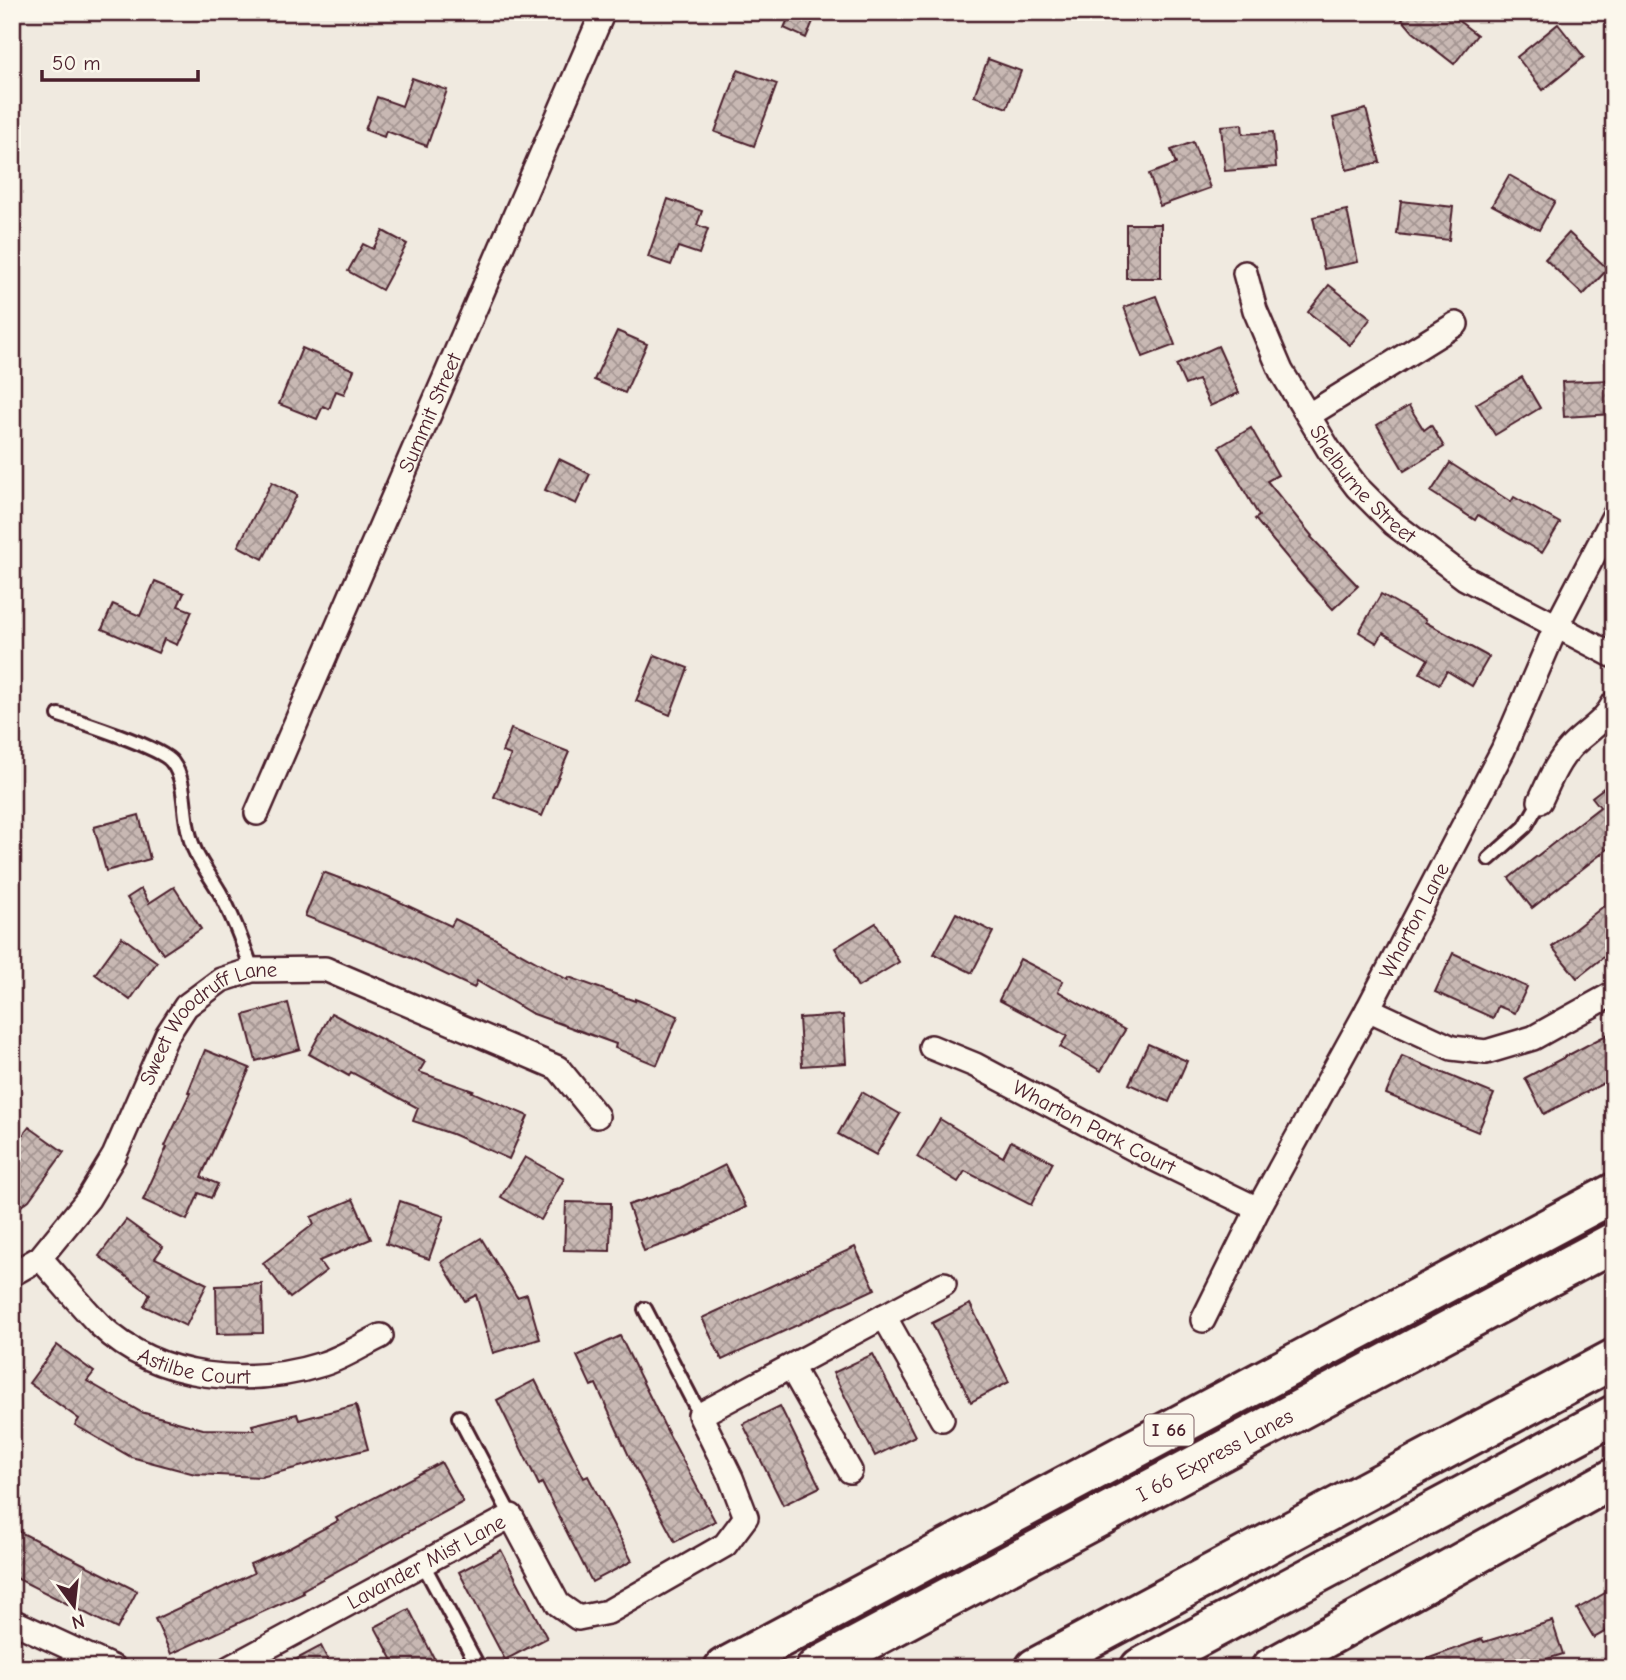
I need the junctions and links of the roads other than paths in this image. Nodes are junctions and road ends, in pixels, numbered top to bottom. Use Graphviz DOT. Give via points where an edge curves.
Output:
graph roads {
  1 [pos="603,12"];
  2 [pos="1245,273"];
  3 [pos="1457,324"];
  4 [pos="1309,415"];
  5 [pos="1614,516"];
  6 [pos="1556,627"];
  7 [pos="1614,656"];
  8 [pos="1614,703"];
  9 [pos="59,715"];
  10 [pos="1540,802"];
  11 [pos="257,813"];
  12 [pos="1489,859"];
  13 [pos="251,970"];
  14 [pos="1614,993"];
  15 [pos="1368,1009"];
  16 [pos="931,1046"];
  17 [pos="597,1116"];
  18 [pos="1614,1193"];
  19 [pos="1258,1209"];
  20 [pos="1614,1242"];
  21 [pos="40,1258"];
  22 [pos="12,1275"];
  23 [pos="944,1284"];
  24 [pos="645,1309"];
  25 [pos="884,1316"];
  26 [pos="1203,1320"];
  27 [pos="381,1336"];
  28 [pos="1614,1359"];
  29 [pos="790,1367"];
  30 [pos="700,1415"];
  31 [pos="1614,1415"];
  32 [pos="459,1417"];
  33 [pos="942,1419"];
  34 [pos="1614,1421"];
  35 [pos="850,1471"];
  36 [pos="1614,1478"];
  37 [pos="511,1516"];
  38 [pos="423,1564"];
  39 [pos="12,1621"];
  40 [pos="69,1658"];
  41 [pos="239,1665"];
  42 [pos="114,1668"];
  43 [pos="479,1668"];
  44 [pos="724,1668"];
  45 [pos="816,1668"];
  46 [pos="1035,1668"];
  47 [pos="1140,1668"];
  48 [pos="1195,1668"];
  49 [pos="1271,1668"];
  1 -- 11 [label="street, Summit Street"];
  2 -- 4 [label="street, Shelburne Street" via="1281,371"];
  3 -- 4 [label="street"];
  4 -- 6 [label="street, Shelburne Street" via="1357,487 1394,524 1465,578"];
  5 -- 6 [label="street, Wharton Lane"];
  6 -- 7 [label="street, Shelburne Street"];
  6 -- 15 [label="street, Wharton Lane" via="1503,750"];
  8 -- 10 [label="street" via="1565,754"];
  9 -- 13 [label="lane" via="105,729 171,760 179,775 197,860 236,926"];
  10 -- 12 [label="lane" via="1525,827"];
  13 -- 17 [label="street, Sweet Woodruff Lane" via="325,970 558,1068"];
  13 -- 21 [label="street, Sweet Woodruff Lane" via="221,980 187,1006 167,1035 114,1156 88,1199"];
  14 -- 15 [label="street" via="1533,1038 1486,1052 1452,1048"];
  15 -- 19 [label="street, Wharton Lane"];
  16 -- 19 [label="street, Wharton Park Court"];
  18 -- 44 [label="highway, I 66"];
  19 -- 26 [label="street, Wharton Lane"];
  20 -- 45 [label="highway, I 66 Express Lanes"];
  21 -- 22 [label="street, Sweet Woodruff Lane"];
  21 -- 27 [label="street, Astilbe Court" via="103,1328 147,1359 205,1375 266,1377 325,1364"];
  23 -- 25 [label="street"];
  24 -- 30 [label="lane"];
  25 -- 29 [label="street"];
  25 -- 33 [label="street"];
  28 -- 46 [label="highway"];
  29 -- 30 [label="street"];
  29 -- 35 [label="street"];
  30 -- 37 [label="street, Lavander Mist Lane" via="746,1517 725,1545 608,1612 578,1618 558,1604"];
  31 -- 47 [label="highway"];
  32 -- 37 [label="lane"];
  34 -- 48 [label="highway"];
  36 -- 49 [label="highway"];
  37 -- 38 [label="street, Lavander Mist Lane"];
  38 -- 41 [label="street, Lavander Mist Lane"];
  38 -- 43 [label="lane"];
  39 -- 40 [label="street"];
  40 -- 42 [label="street"];
}
